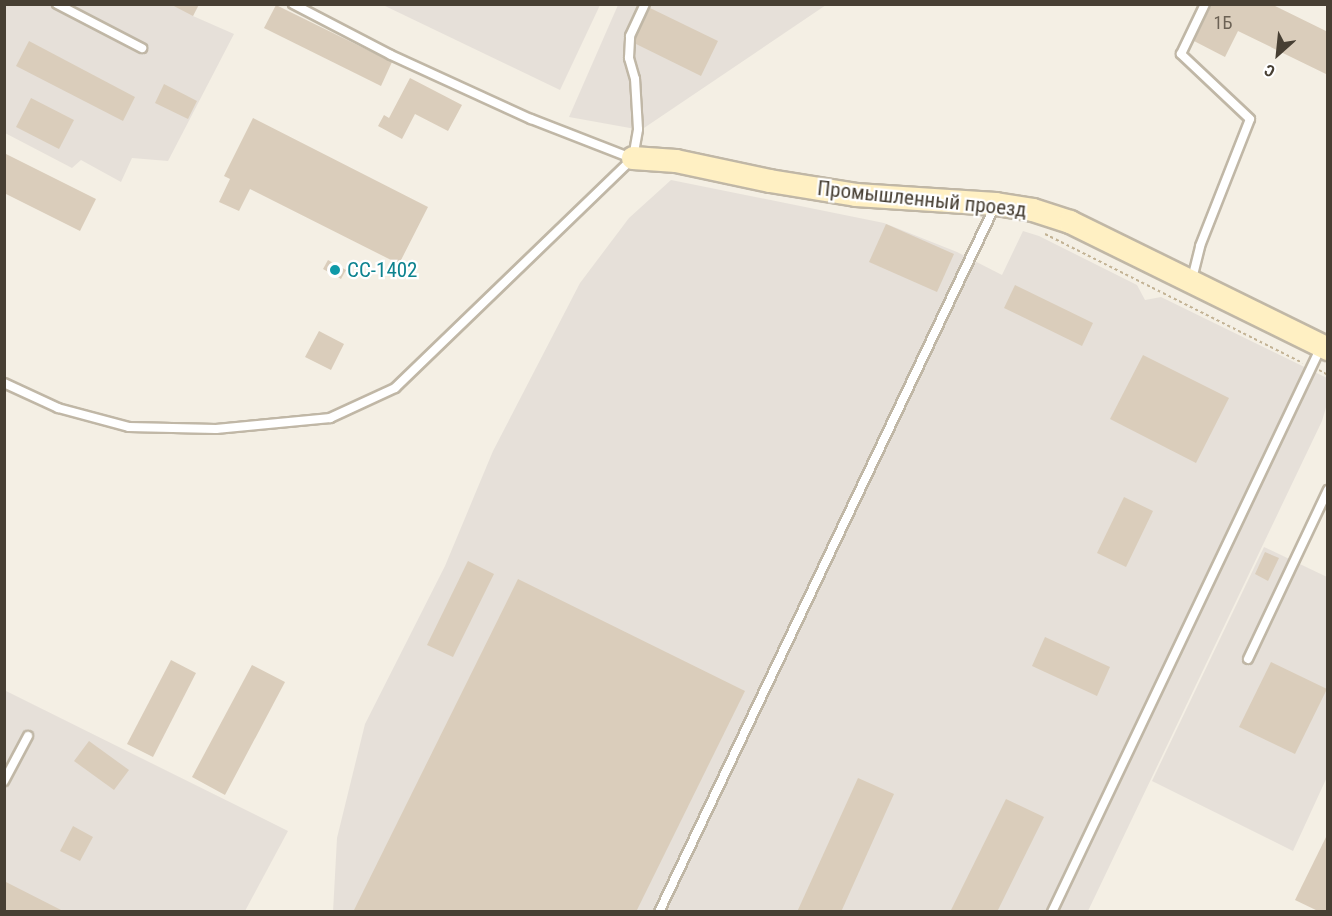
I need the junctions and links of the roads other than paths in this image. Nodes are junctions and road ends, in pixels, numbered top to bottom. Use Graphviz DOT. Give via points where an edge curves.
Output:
graph roads {
  1 [pos="57,4"];
  2 [pos="293,4"];
  3 [pos="645,4"];
  4 [pos="1205,4"];
  5 [pos="142,48"];
  6 [pos="633,158"];
  7 [pos="996,204"];
  8 [pos="1192,280"];
  9 [pos="1324,347"];
  10 [pos="4,383"];
  11 [pos="1328,490"];
  12 [pos="1248,659"];
  13 [pos="28,736"];
  14 [pos="4,781"];
  15 [pos="659,912"];
  16 [pos="1052,912"];
  1 -- 5 [label="lane"];
  2 -- 6 [label="lane" via="520,115"];
  3 -- 6 [label="lane" via="630,36 638,129"];
  4 -- 8 [label="lane" via="1181,54 1251,119 1200,246"];
  6 -- 7 [label="street, Промышленный проезд" via="676,161 856,195"];
  6 -- 10 [label="lane" via="395,388 330,418 216,429 129,427 58,408"];
  7 -- 8 [label="street, Промышленный проезд" via="1070,222"];
  7 -- 15 [label="lane"];
  8 -- 9 [label="street, Промышленный проезд"];
  9 -- 16 [label="lane"];
  11 -- 12 [label="lane"];
  13 -- 14 [label="lane"];
}
